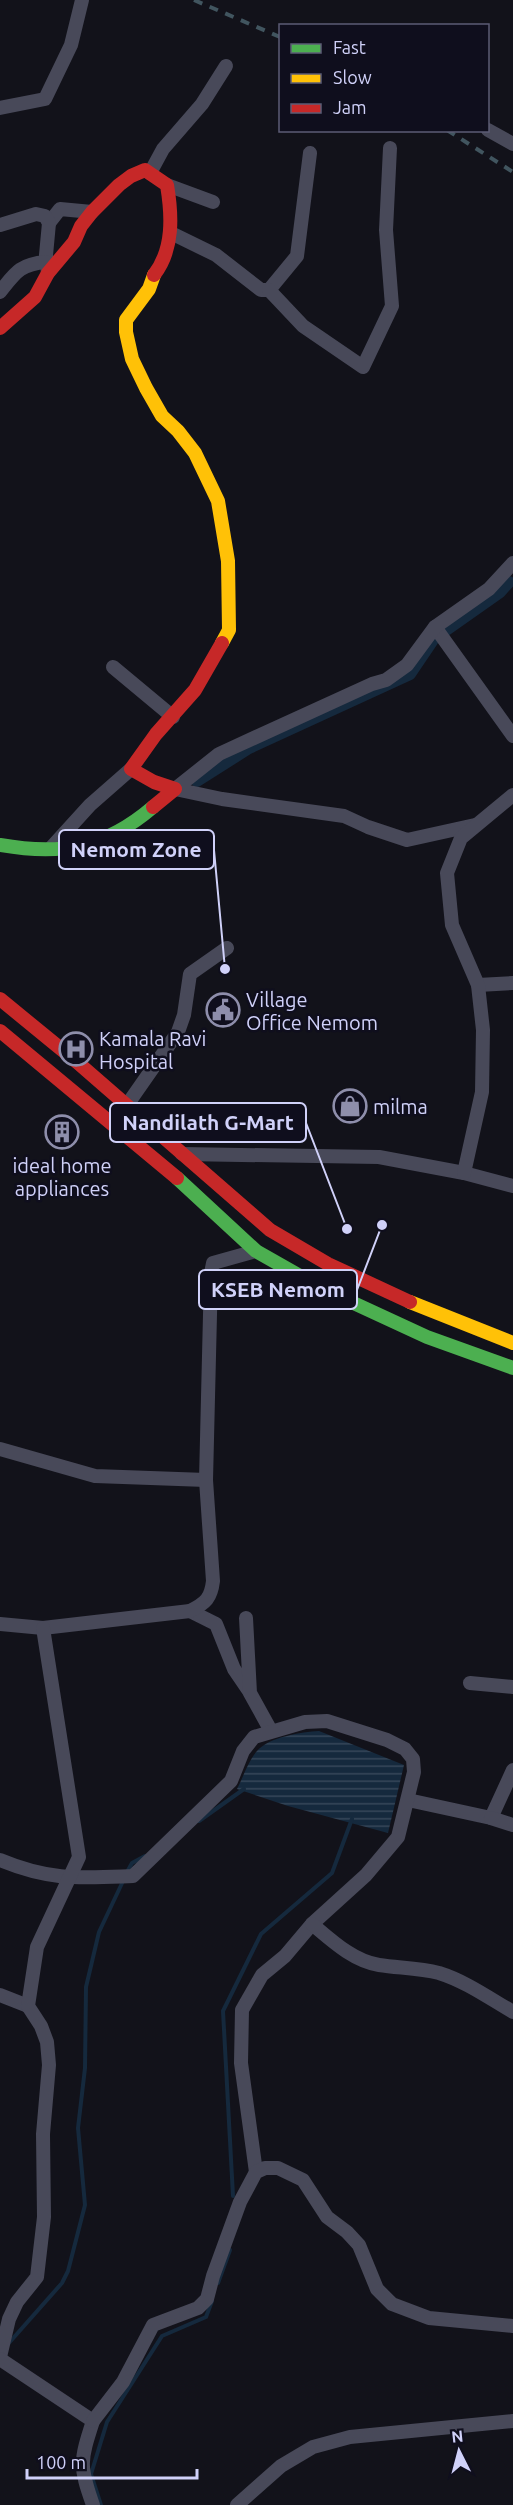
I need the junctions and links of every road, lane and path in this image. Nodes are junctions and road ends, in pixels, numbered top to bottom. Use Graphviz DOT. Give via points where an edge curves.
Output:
graph roads {
  1 [pos="82,0"];
  2 [pos="226,66"];
  3 [pos="0,108"];
  4 [pos="489,131"];
  5 [pos="513,144"];
  6 [pos="390,148"];
  7 [pos="310,153"];
  8 [pos="150,173"];
  9 [pos="167,185"];
  10 [pos="213,202"];
  11 [pos="92,212"];
  12 [pos="50,223"];
  13 [pos="0,225"];
  14 [pos="171,234"];
  15 [pos="47,268"];
  16 [pos="269,290"];
  17 [pos="0,292"];
  18 [pos="0,328"];
  19 [pos="512,568"];
  20 [pos="435,627"];
  21 [pos="112,667"];
  22 [pos="173,717"];
  23 [pos="513,736"];
  24 [pos="131,769"];
  25 [pos="175,789"];
  26 [pos="513,795"];
  27 [pos="475,825"];
  28 [pos="0,845"];
  29 [pos="50,849"];
  30 [pos="226,948"];
  31 [pos="513,983"];
  32 [pos="478,985"];
  33 [pos="0,999"];
  34 [pos="0,1031"];
  35 [pos="127,1105"];
  36 [pos="182,1154"];
  37 [pos="165,1167"];
  38 [pos="464,1173"];
  39 [pos="513,1186"];
  40 [pos="256,1251"];
  41 [pos="513,1343"];
  42 [pos="513,1368"];
  43 [pos="0,1449"];
  44 [pos="206,1480"];
  45 [pos="190,1611"];
  46 [pos="246,1618"];
  47 [pos="0,1624"];
  48 [pos="43,1628"];
  49 [pos="470,1683"];
  50 [pos="513,1687"];
  51 [pos="250,1693"];
  52 [pos="271,1731"];
  53 [pos="513,1770"];
  54 [pos="408,1800"];
  55 [pos="491,1818"];
  56 [pos="513,1825"];
  57 [pos="0,1860"];
  58 [pos="70,1878"];
  59 [pos="312,1924"];
  60 [pos="0,1995"];
  61 [pos="28,2006"];
  62 [pos="513,2012"];
  63 [pos="256,2172"];
  64 [pos="513,2326"];
  65 [pos="3,2331"];
  66 [pos="0,2358"];
  67 [pos="93,2421"];
  68 [pos="513,2421"];
  69 [pos="93,2505"];
  70 [pos="237,2505"];
  1 -- 3 [label="street" via="71,45 45,99"];
  2 -- 8 [label="street" via="202,104 163,149"];
  4 -- 5 [label="street"];
  6 -- 16 [label="street" via="386,230 392,306 363,367 303,326"];
  7 -- 16 [label="street" via="297,256"];
  8 -- 9 [label="main road"];
  8 -- 11 [label="main road" via="145,170 131,176"];
  9 -- 10 [label="street"];
  9 -- 14 [label="main road"];
  11 -- 12 [label="street" via="60,209"];
  11 -- 15 [label="main road" via="74,242"];
  12 -- 13 [label="street" via="45,216 36,214"];
  12 -- 15 [label="street"];
  14 -- 16 [label="street" via="216,255 261,290"];
  14 -- 22 [label="main road" via="149,289 126,320 126,332 132,359 146,388 162,416 195,453 218,501 228,561 229,630 195,690"];
  15 -- 17 [label="street" via="25,265"];
  15 -- 18 [label="main road" via="34,297"];
  19 -- 20 [label="street"];
  20 -- 23 [label="street"];
  20 -- 25 [label="street" via="407,665 386,680 219,754"];
  21 -- 22 [label="street"];
  22 -- 24 [label="main road"];
  24 -- 25 [label="main road"];
  24 -- 29 [label="street"];
  25 -- 27 [label="street" via="231,801 344,816 407,840"];
  25 -- 29 [label="main road" via="107,838"];
  26 -- 27 [label="street"];
  27 -- 32 [label="street" via="461,838 447,873 452,925"];
  28 -- 29 [label="main road"];
  30 -- 35 [label="street" via="190,974 178,1032"];
  31 -- 32 [label="street"];
  32 -- 38 [label="street" via="483,1030 482,1092"];
  33 -- 35 [label="main road"];
  34 -- 37 [label="main road"];
  35 -- 36 [label="main road"];
  36 -- 37 [label="main road"];
  36 -- 38 [label="street" via="379,1157"];
  36 -- 41 [label="main road" via="270,1230 298,1248 388,1294"];
  37 -- 40 [label="main road"];
  38 -- 39 [label="street"];
  40 -- 42 [label="main road" via="381,1317"];
  40 -- 44 [label="street" via="213,1263"];
  43 -- 44 [label="street" via="95,1476"];
  44 -- 45 [label="street" via="213,1581 204,1604"];
  45 -- 48 [label="street"];
  45 -- 51 [label="street" via="216,1624 234,1669"];
  46 -- 51 [label="street"];
  47 -- 48 [label="street"];
  48 -- 58 [label="street" via="79,1857"];
  49 -- 50 [label="street"];
  51 -- 52 [label="street"];
  52 -- 54 [label="street" via="327,1721 405,1749 413,1759 414,1772"];
  52 -- 58 [label="street" via="254,1737 243,1751 231,1781 133,1875"];
  53 -- 55 [label="street"];
  54 -- 55 [label="street"];
  54 -- 59 [label="street" via="398,1837 366,1875"];
  55 -- 56 [label="street"];
  57 -- 58 [label="street" via="26,1871"];
  58 -- 61 [label="street" via="37,1947"];
  59 -- 62 [label="street" via="341,1949 377,1965 440,1974"];
  59 -- 63 [label="street" via="285,1956 262,1975 242,2010 241,2063"];
  60 -- 61 [label="street"];
  61 -- 65 [label="street" via="47,2042 49,2065 43,2134 44,2217 37,2277 17,2302"];
  63 -- 64 [label="street" via="278,2168 303,2180 327,2217 359,2245 377,2289 392,2304 429,2318"];
  63 -- 67 [label="street" via="235,2213 207,2299 198,2308 153,2325 123,2382"];
  65 -- 66 [label="street"];
  66 -- 67 [label="street"];
  67 -- 69 [label="street" via="81,2468"];
  68 -- 70 [label="street" via="350,2437 313,2447 280,2466"];
}
